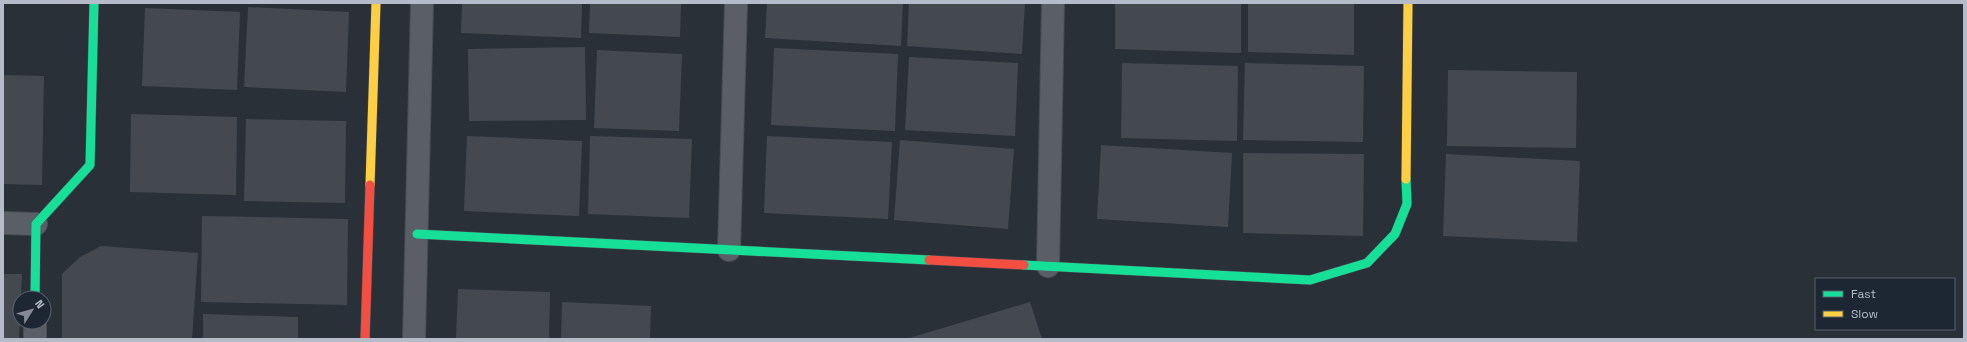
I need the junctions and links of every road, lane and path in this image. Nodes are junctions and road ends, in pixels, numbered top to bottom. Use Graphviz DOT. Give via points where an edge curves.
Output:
graph roads {
  1 [pos="94,3"];
  2 [pos="376,3"];
  3 [pos="422,3"];
  4 [pos="736,3"];
  5 [pos="1053,3"];
  6 [pos="1408,3"];
  7 [pos="3,223"];
  8 [pos="36,224"];
  9 [pos="417,234"];
  10 [pos="729,250"];
  11 [pos="1048,266"];
  12 [pos="35,290"];
  13 [pos="365,339"];
  14 [pos="414,339"];
  1 -- 8 [label="street" via="90,165"];
  2 -- 13 [label="street"];
  3 -- 9 [label="street"];
  4 -- 10 [label="street"];
  5 -- 11 [label="street"];
  6 -- 11 [label="street" via="1405,169 1407,204 1395,234 1367,263 1310,280"];
  7 -- 8 [label="street"];
  8 -- 12 [label="street"];
  9 -- 10 [label="street"];
  9 -- 14 [label="street"];
  10 -- 11 [label="street"];
}
